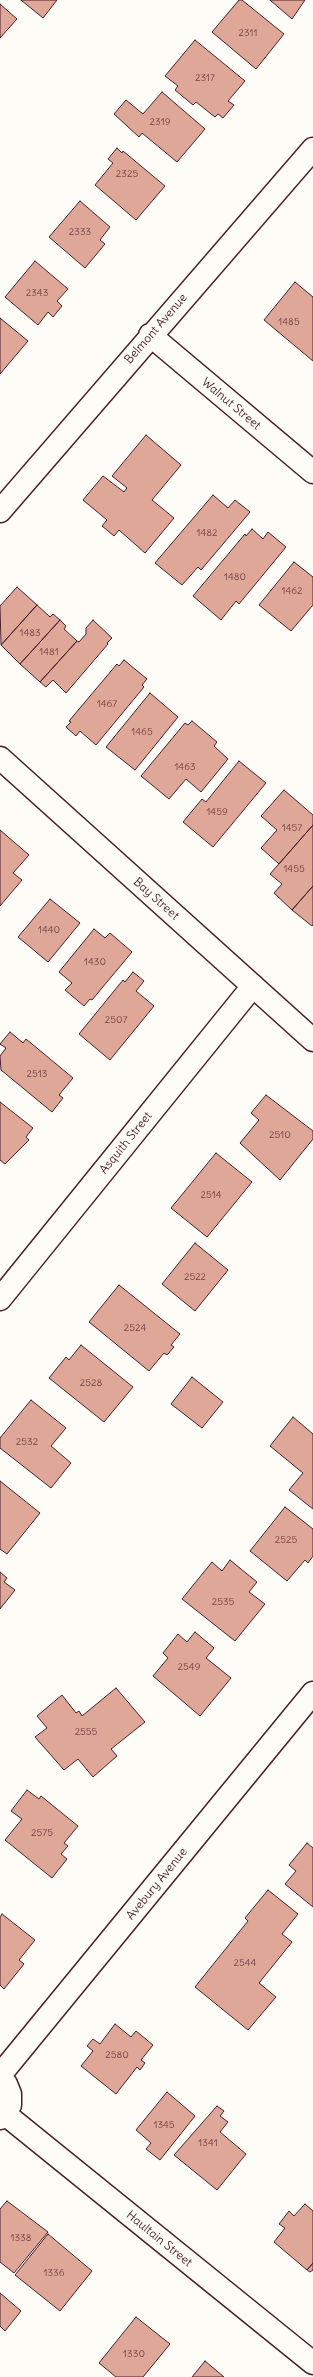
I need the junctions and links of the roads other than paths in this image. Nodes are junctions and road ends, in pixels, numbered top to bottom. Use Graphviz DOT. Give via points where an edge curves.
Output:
graph roads {
  1 [pos="313,149"];
  2 [pos="150,335"];
  3 [pos="313,472"];
  4 [pos="0,511"];
  5 [pos="0,758"];
  6 [pos="253,986"];
  7 [pos="313,1040"];
  8 [pos="0,1299"];
  9 [pos="313,1693"];
  10 [pos="0,2075"];
  11 [pos="0,2078"];
  12 [pos="2,2116"];
  13 [pos="313,2363"];
  1 -- 2 [label="street, Belmont Avenue"];
  2 -- 3 [label="street, Walnut Street"];
  2 -- 4 [label="street, Belmont Avenue"];
  5 -- 6 [label="street, Bay Street"];
  6 -- 7 [label="street, Bay Street"];
  6 -- 8 [label="street, Asquith Street"];
  9 -- 10 [label="street, Avebury Avenue"];
  11 -- 12 [label="street" via="10,2094 10,2105"];
  12 -- 13 [label="street, Haultain Street"];
}
